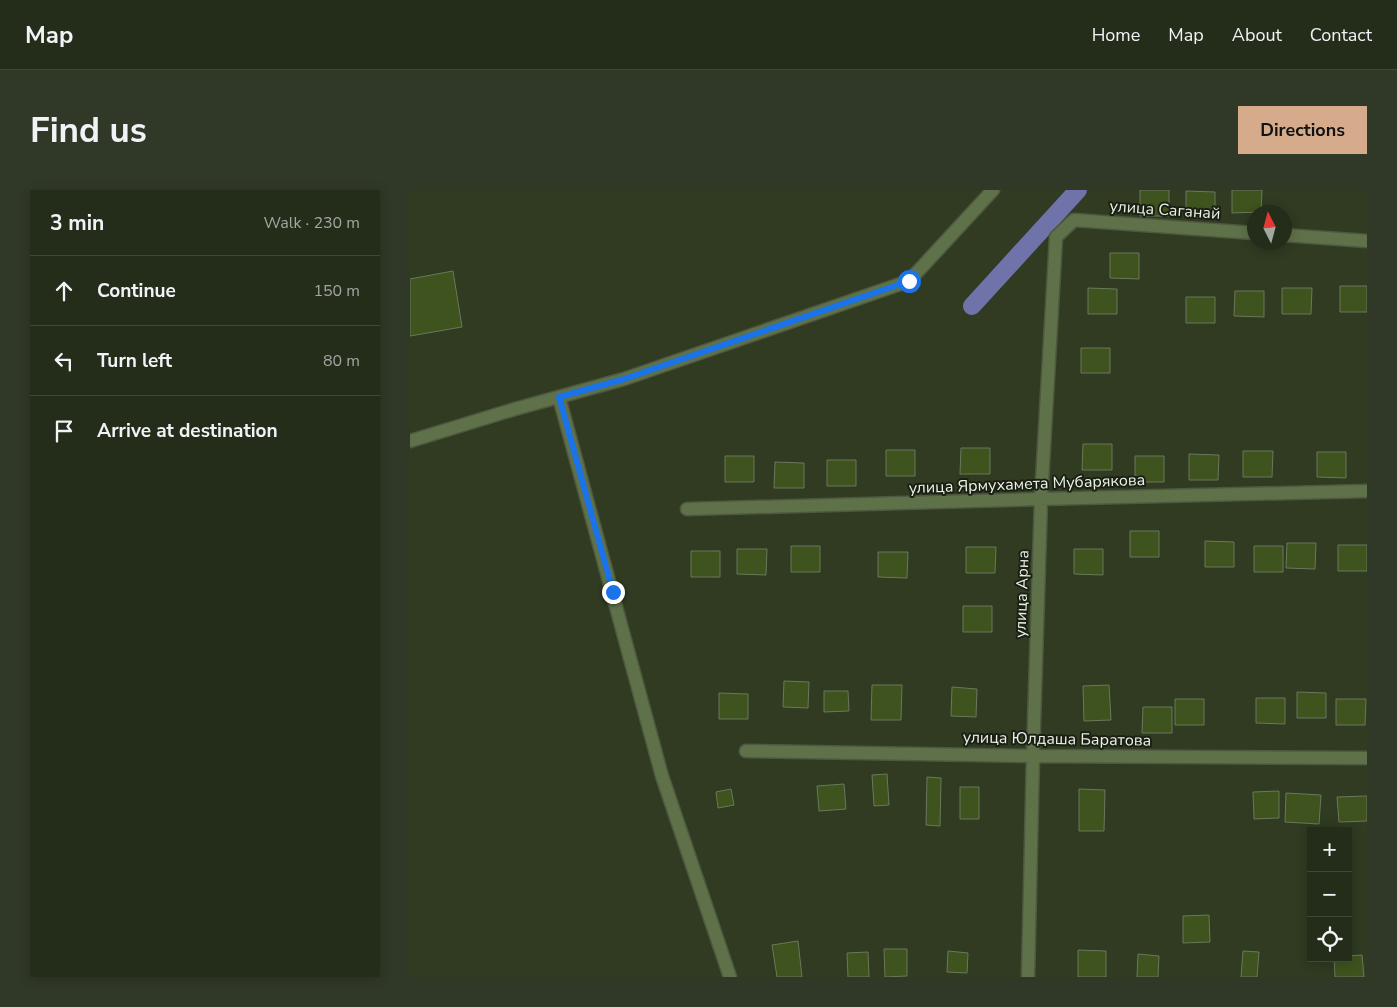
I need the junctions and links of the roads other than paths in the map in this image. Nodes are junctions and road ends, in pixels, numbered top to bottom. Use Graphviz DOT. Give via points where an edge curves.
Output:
graph roads {
  1 [pos="993,190"];
  2 [pos="1074,220"];
  3 [pos="1247,232"];
  4 [pos="1292,236"];
  5 [pos="1367,241"];
  6 [pos="559,397"];
  7 [pos="410,442"];
  8 [pos="1367,491"];
  9 [pos="1041,499"];
  10 [pos="687,510"];
  11 [pos="746,751"];
  12 [pos="1033,756"];
  13 [pos="1367,758"];
  14 [pos="730,977"];
  15 [pos="1028,977"];
  1 -- 6 [label="street" via="909,281 624,379"];
  2 -- 3 [label="street, улица Саганай"];
  2 -- 9 [label="street, улица Арна" via="1056,237"];
  4 -- 5 [label="street"];
  6 -- 7 [label="street"];
  6 -- 14 [label="street" via="662,776"];
  8 -- 9 [label="street, улица Ярмухамета Мубарякова"];
  9 -- 10 [label="street, улица Ярмухамета Мубарякова"];
  9 -- 12 [label="street, улица Арна"];
  11 -- 12 [label="street, улица Юлдаша Баратова"];
  12 -- 13 [label="street, улица Юлдаша Баратова"];
  12 -- 15 [label="street, улица Арна"];
}
